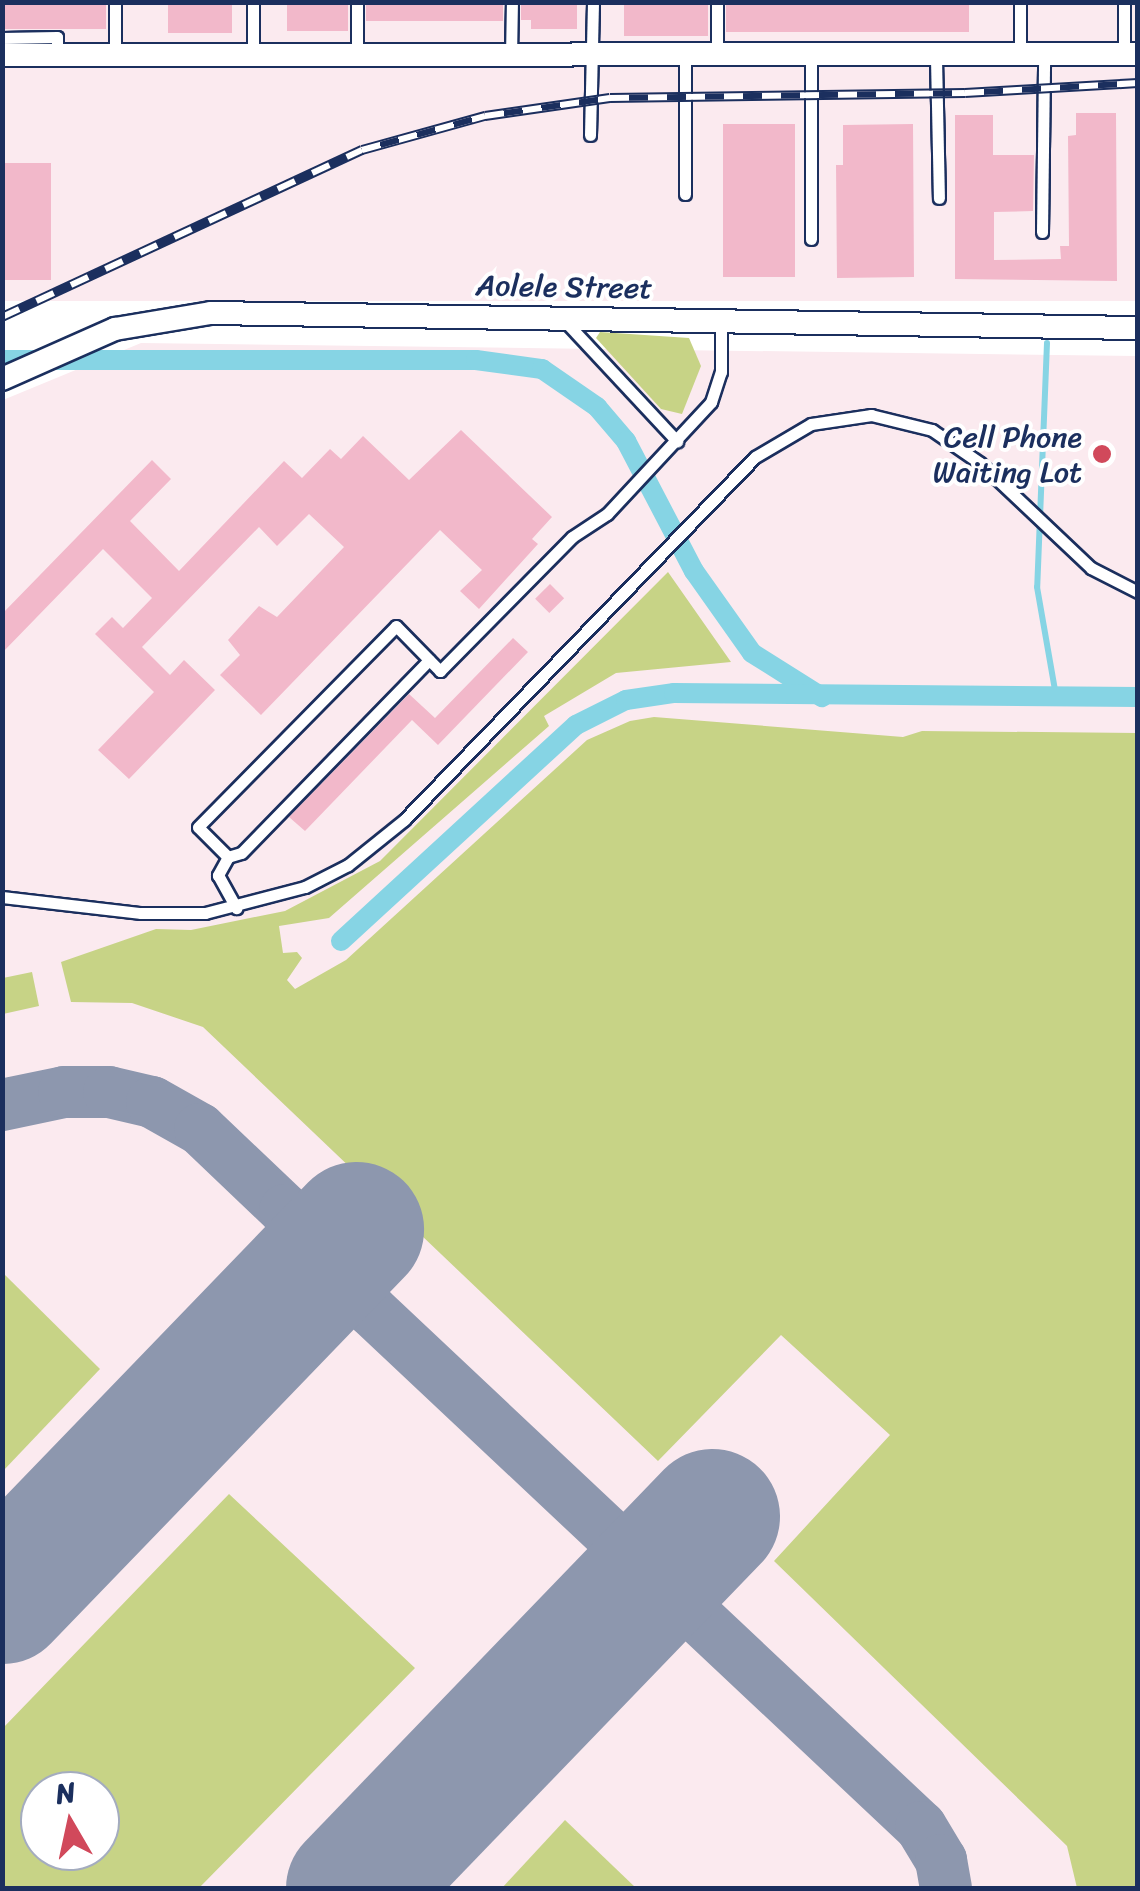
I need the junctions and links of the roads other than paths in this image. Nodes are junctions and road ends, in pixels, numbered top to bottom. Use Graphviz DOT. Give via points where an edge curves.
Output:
graph roads {
  1 [pos="115,2"];
  2 [pos="253,2"];
  3 [pos="357,2"];
  4 [pos="512,2"];
  5 [pos="592,2"];
  6 [pos="717,2"];
  7 [pos="1020,2"];
  8 [pos="1124,2"];
  9 [pos="2,38"];
  10 [pos="2,55"];
  11 [pos="1131,55"];
  12 [pos="57,56"];
  13 [pos="115,56"];
  14 [pos="254,56"];
  15 [pos="357,56"];
  16 [pos="511,57"];
  17 [pos="592,57"];
  18 [pos="685,57"];
  19 [pos="810,58"];
  20 [pos="936,58"];
  21 [pos="1032,58"];
  22 [pos="717,59"];
  23 [pos="590,134"];
  24 [pos="686,194"];
  25 [pos="940,198"];
  26 [pos="1042,232"];
  27 [pos="810,239"];
  28 [pos="561,316"];
  29 [pos="721,318"];
  30 [pos="1138,328"];
  31 [pos="2,379"];
  32 [pos="677,441"];
  33 [pos="1138,592"];
  34 [pos="429,660"];
  35 [pos="228,856"];
  36 [pos="2,897"];
  37 [pos="236,908"];
  1 -- 13 [label="lane"];
  2 -- 14 [label="lane"];
  3 -- 15 [label="lane"];
  4 -- 16 [label="lane"];
  5 -- 17 [label="lane"];
  6 -- 22 [label="lane"];
  7 -- 21 [label="lane"];
  8 -- 11 [label="lane"];
  9 -- 12 [label="lane" via="57,37"];
  10 -- 12 [label="street"];
  11 -- 21 [label="street"];
  12 -- 13 [label="street"];
  13 -- 14 [label="street"];
  14 -- 15 [label="street"];
  15 -- 16 [label="street"];
  16 -- 17 [label="street"];
  17 -- 18 [label="street"];
  17 -- 23 [label="lane"];
  18 -- 22 [label="street"];
  18 -- 24 [label="lane"];
  19 -- 20 [label="street"];
  19 -- 22 [label="street"];
  19 -- 27 [label="lane"];
  20 -- 21 [label="street"];
  20 -- 25 [label="lane"];
  21 -- 26 [label="lane"];
  28 -- 29 [label="street, Aolele Street"];
  28 -- 31 [label="street, Aolele Street" via="211,313 151,320 89,338"];
  28 -- 32 [label="lane"];
  29 -- 30 [label="street, Aolele Street"];
  29 -- 32 [label="lane" via="718,388"];
  32 -- 34 [label="lane" via="440,671"];
  33 -- 37 [label="lane" via="1074,554 948,438 912,422 871,415 791,432 697,515 386,836 326,877"];
  34 -- 35 [label="lane" via="241,853"];
  34 -- 35 [label="lane" via="396,626 198,827"];
  35 -- 37 [label="lane" via="218,875"];
  36 -- 37 [label="lane" via="170,916"];
}
